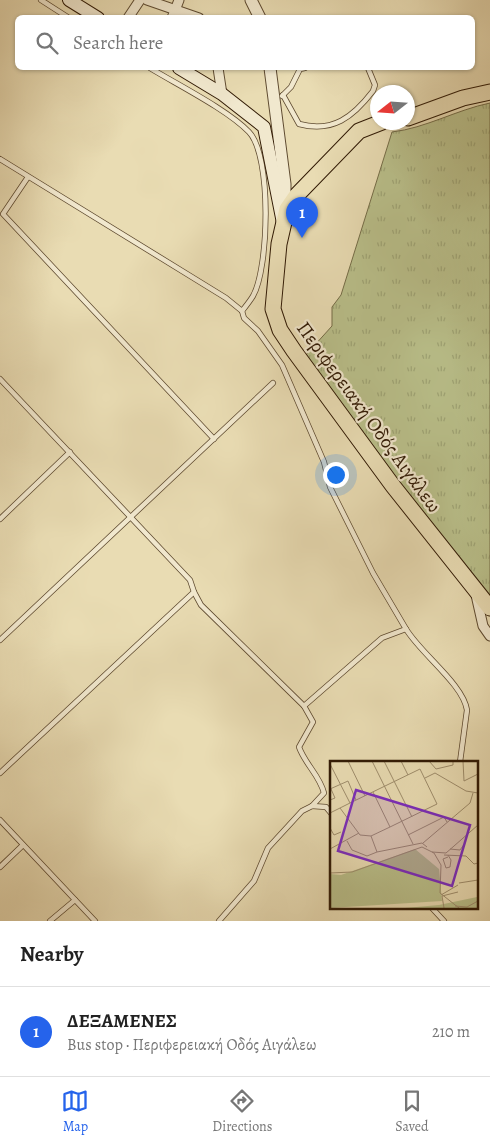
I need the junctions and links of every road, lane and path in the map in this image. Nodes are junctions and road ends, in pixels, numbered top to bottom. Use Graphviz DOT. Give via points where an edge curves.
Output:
graph roads {
  1 [pos="42,0"];
  2 [pos="69,0"];
  3 [pos="140,0"];
  4 [pos="147,0"];
  5 [pos="251,0"];
  6 [pos="177,4"];
  7 [pos="65,15"];
  8 [pos="93,15"];
  9 [pos="130,15"];
  10 [pos="194,15"];
  11 [pos="258,15"];
  12 [pos="153,70"];
  13 [pos="182,70"];
  14 [pos="218,70"];
  15 [pos="271,70"];
  16 [pos="300,70"];
  17 [pos="369,70"];
  18 [pos="490,92"];
  19 [pos="222,94"];
  20 [pos="279,98"];
  21 [pos="415,115"];
  22 [pos="370,127"];
  23 [pos="0,159"];
  24 [pos="28,177"];
  25 [pos="279,199"];
  26 [pos="283,223"];
  27 [pos="242,311"];
  28 [pos="0,379"];
  29 [pos="272,383"];
  30 [pos="214,439"];
  31 [pos="70,452"];
  32 [pos="131,517"];
  33 [pos="0,519"];
  34 [pos="475,590"];
  35 [pos="194,592"];
  36 [pos="490,608"];
  37 [pos="406,629"];
  38 [pos="490,636"];
  39 [pos="0,640"];
  40 [pos="304,706"];
  41 [pos="460,761"];
  42 [pos="0,773"];
  43 [pos="312,806"];
  44 [pos="330,812"];
  45 [pos="0,820"];
  46 [pos="24,845"];
  47 [pos="0,867"];
  48 [pos="75,900"];
  49 [pos="432,908"];
  50 [pos="50,921"];
  51 [pos="95,921"];
  52 [pos="219,921"];
  53 [pos="444,921"];
  1 -- 7 [label="lane"];
  2 -- 8 [label="main road"];
  3 -- 9 [label="street"];
  4 -- 6 [label="street"];
  5 -- 11 [label="street"];
  6 -- 10 [label="street"];
  12 -- 27 [label="lane" via="231,118 250,133 258,151 267,212 266,231 254,295"];
  13 -- 19 [label="main road"];
  14 -- 19 [label="street"];
  15 -- 20 [label="street"];
  16 -- 20 [label="lane" via="291,87"];
  17 -- 20 [label="lane" via="375,85 373,91 345,121 310,127 299,124"];
  18 -- 21 [label="highway"];
  19 -- 25 [label="main road" via="264,127"];
  20 -- 25 [label="street" via="285,184 285,192"];
  22 -- 26 [label="highway, Περιφερειακή Οδός Αιγάλεω" via="359,131 296,196"];
  23 -- 24 [label="lane"];
  24 -- 27 [label="lane" via="203,283"];
  24 -- 30 [label="lane" via="3,214"];
  25 -- 26 [label="main road"];
  26 -- 34 [label="highway, Περιφερειακή Οδός Αιγάλεω" via="273,309 280,330 393,486"];
  27 -- 37 [label="lane" via="244,318 258,331 282,365 324,462 330,487 373,573"];
  28 -- 31 [label="lane"];
  29 -- 30 [label="lane"];
  30 -- 32 [label="lane"];
  31 -- 32 [label="lane"];
  31 -- 33 [label="lane"];
  32 -- 35 [label="lane" via="190,580"];
  32 -- 39 [label="lane"];
  34 -- 36 [label="highway, Περιφερειακή Οδός Αιγάλεω"];
  34 -- 38 [label="street" via="483,626"];
  35 -- 40 [label="lane" via="201,605"];
  35 -- 42 [label="lane"];
  37 -- 40 [label="lane" via="382,638"];
  37 -- 41 [label="lane" via="466,702"];
  40 -- 43 [label="lane" via="313,722 299,747 324,793"];
  43 -- 44 [label="lane" via="326,807"];
  43 -- 52 [label="lane" via="302,811 268,848 254,881"];
  45 -- 46 [label="lane"];
  46 -- 47 [label="lane"];
  46 -- 48 [label="lane"];
  48 -- 50 [label="lane"];
  48 -- 51 [label="lane"];
  49 -- 53 [label="lane"];
}
